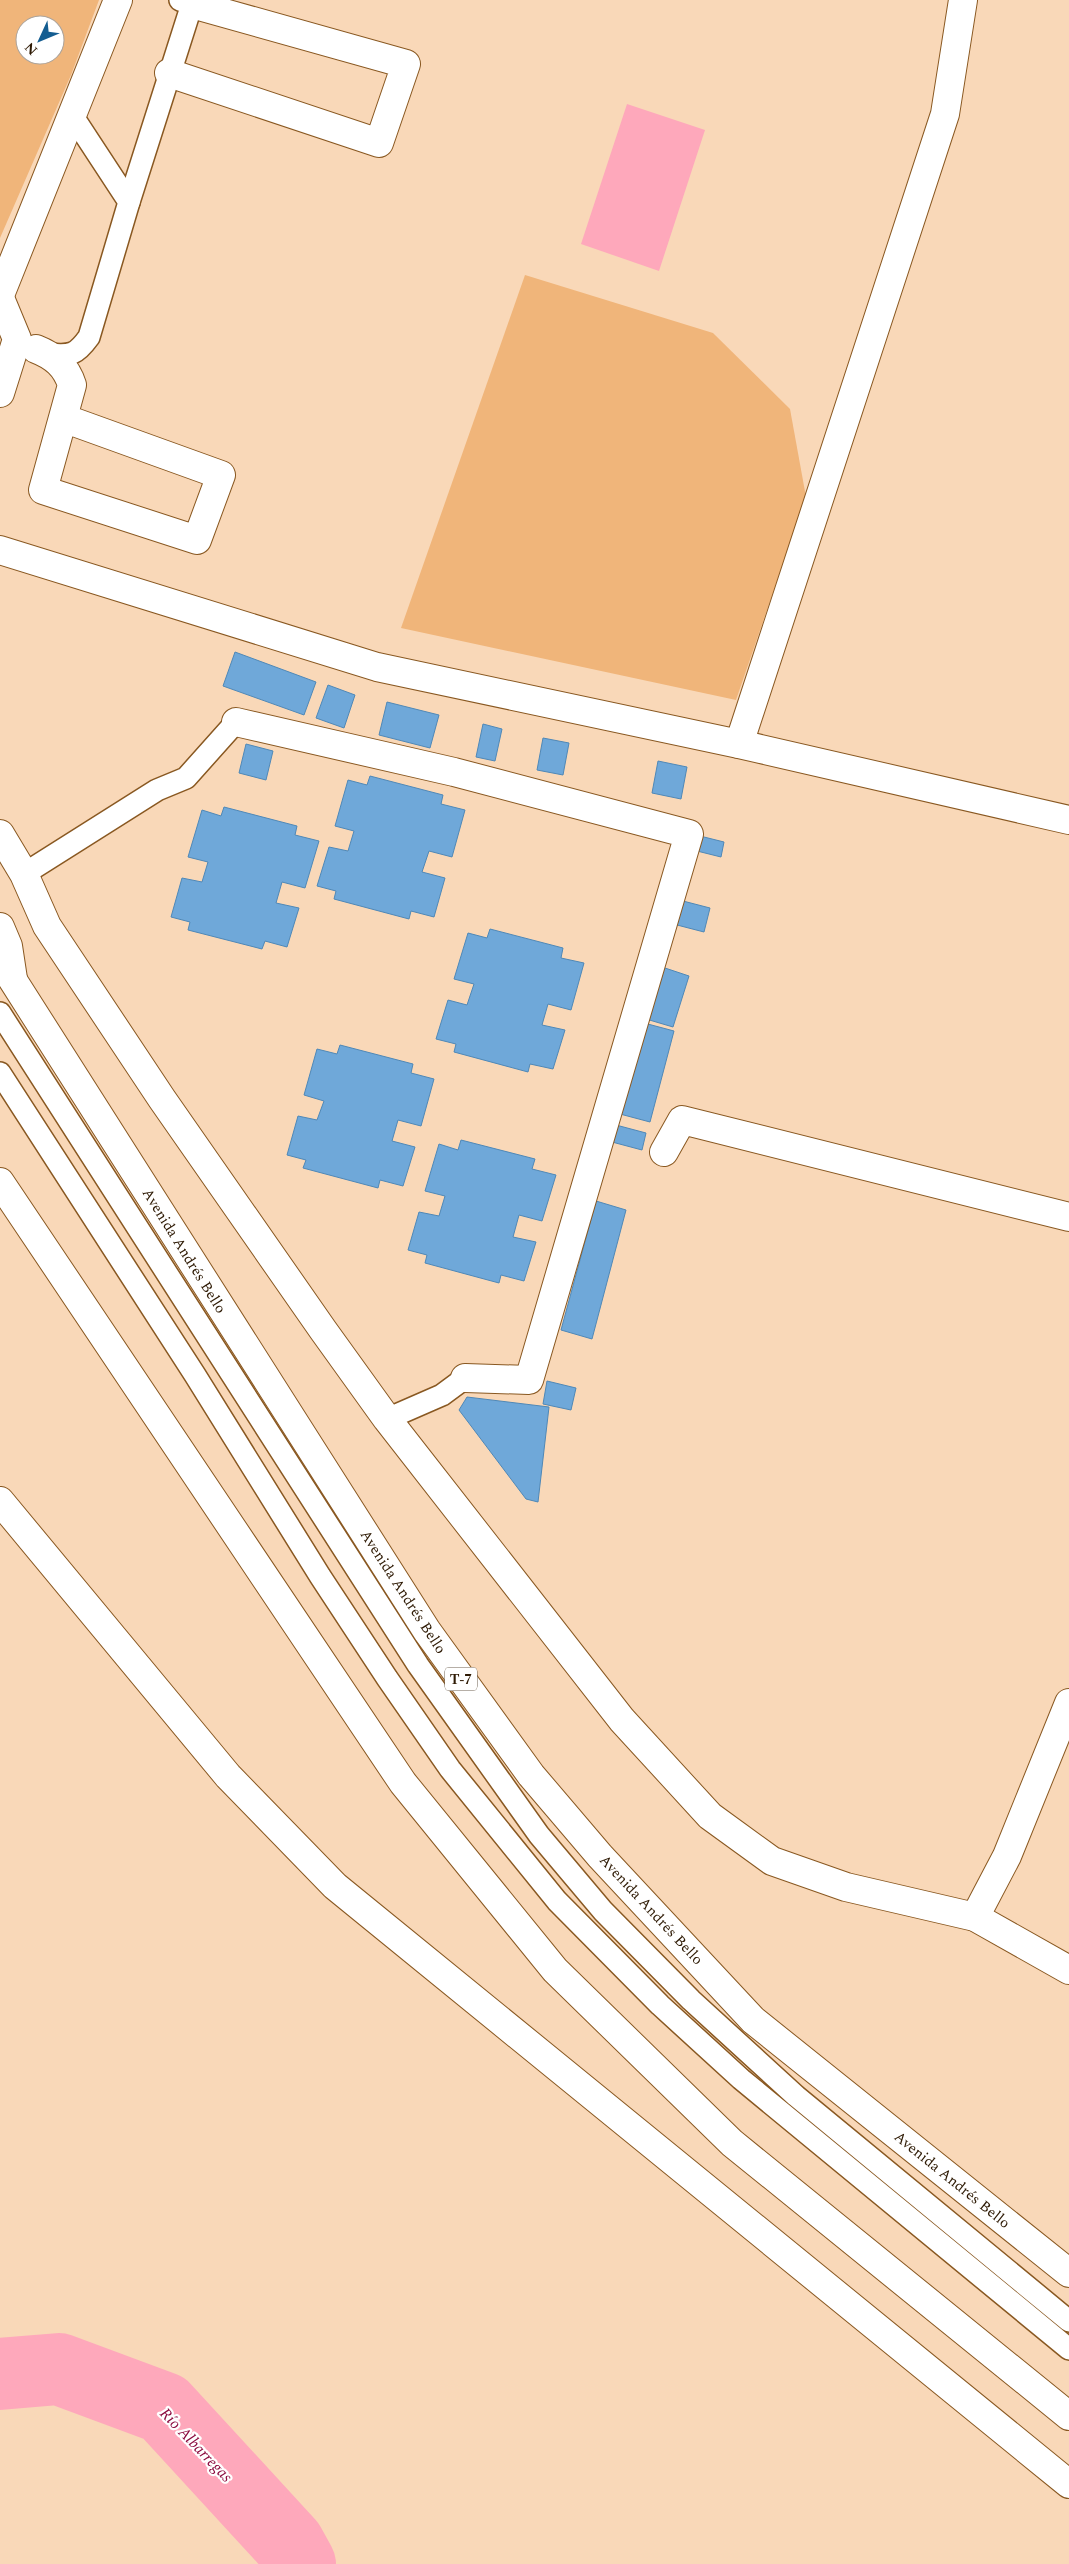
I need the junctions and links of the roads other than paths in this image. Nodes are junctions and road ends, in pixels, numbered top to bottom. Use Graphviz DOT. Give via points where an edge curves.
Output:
graph roads {
  1 [pos="118,0"];
  2 [pos="963,0"];
  3 [pos="186,2"];
  4 [pos="169,73"];
  5 [pos="72,115"];
  6 [pos="129,202"];
  7 [pos="0,296"];
  8 [pos="32,354"];
  9 [pos="0,393"];
  10 [pos="63,418"];
  11 [pos="0,550"];
  12 [pos="236,722"];
  13 [pos="739,744"];
  14 [pos="1069,820"];
  15 [pos="0,834"];
  16 [pos="24,874"];
  17 [pos="0,926"];
  18 [pos="6,969"];
  19 [pos="0,1013"];
  20 [pos="0,1073"];
  21 [pos="664,1152"];
  22 [pos="0,1182"];
  23 [pos="1069,1217"];
  24 [pos="465,1378"];
  25 [pos="387,1419"];
  26 [pos="0,1501"];
  27 [pos="1069,1703"];
  28 [pos="975,1916"];
  29 [pos="1069,1970"];
  30 [pos="1069,2273"];
  31 [pos="1069,2320"];
  32 [pos="1069,2349"];
  33 [pos="1069,2416"];
  34 [pos="1069,2484"];
  1 -- 5 [label="main road"];
  2 -- 13 [label="main road" via="945,114"];
  3 -- 4 [label="lane"];
  3 -- 4 [label="main road" via="406,64 379,143"];
  4 -- 6 [label="lane"];
  5 -- 6 [label="lane"];
  5 -- 7 [label="main road"];
  6 -- 8 [label="lane" via="88,336 80,351"];
  7 -- 8 [label="main road" via="17,339"];
  8 -- 9 [label="main road"];
  8 -- 10 [label="main road" via="68,371 72,384"];
  10 -- 10 [label="main road" via="220,475 196,540 43,490"];
  11 -- 13 [label="main road" via="377,667"];
  12 -- 16 [label="lane" via="186,778 157,790"];
  12 -- 24 [label="main road" via="454,772 688,834 529,1380"];
  13 -- 14 [label="main road"];
  15 -- 16 [label="main road"];
  16 -- 25 [label="main road" via="47,926 173,1115"];
  17 -- 18 [label="main road" via="8,946"];
  18 -- 30 [label="main road, Avenida Andrés Bello / T-7" via="427,1631 531,1775 600,1856 753,2020"];
  19 -- 31 [label="lane" via="418,1665 539,1835 603,1911 705,2013 803,2102"];
  20 -- 32 [label="lane" via="387,1678 450,1769 557,1901 660,2005 742,2079"];
  21 -- 23 [label="main road" via="682,1120"];
  22 -- 33 [label="main road" via="403,1783 556,1970 732,2143"];
  24 -- 25 [label="lane" via="442,1395"];
  25 -- 28 [label="main road" via="622,1720 710,1816 772,1861 846,1887"];
  26 -- 34 [label="main road" via="228,1776 335,1886"];
  27 -- 28 [label="main road" via="1007,1856"];
  28 -- 29 [label="main road"];
}
